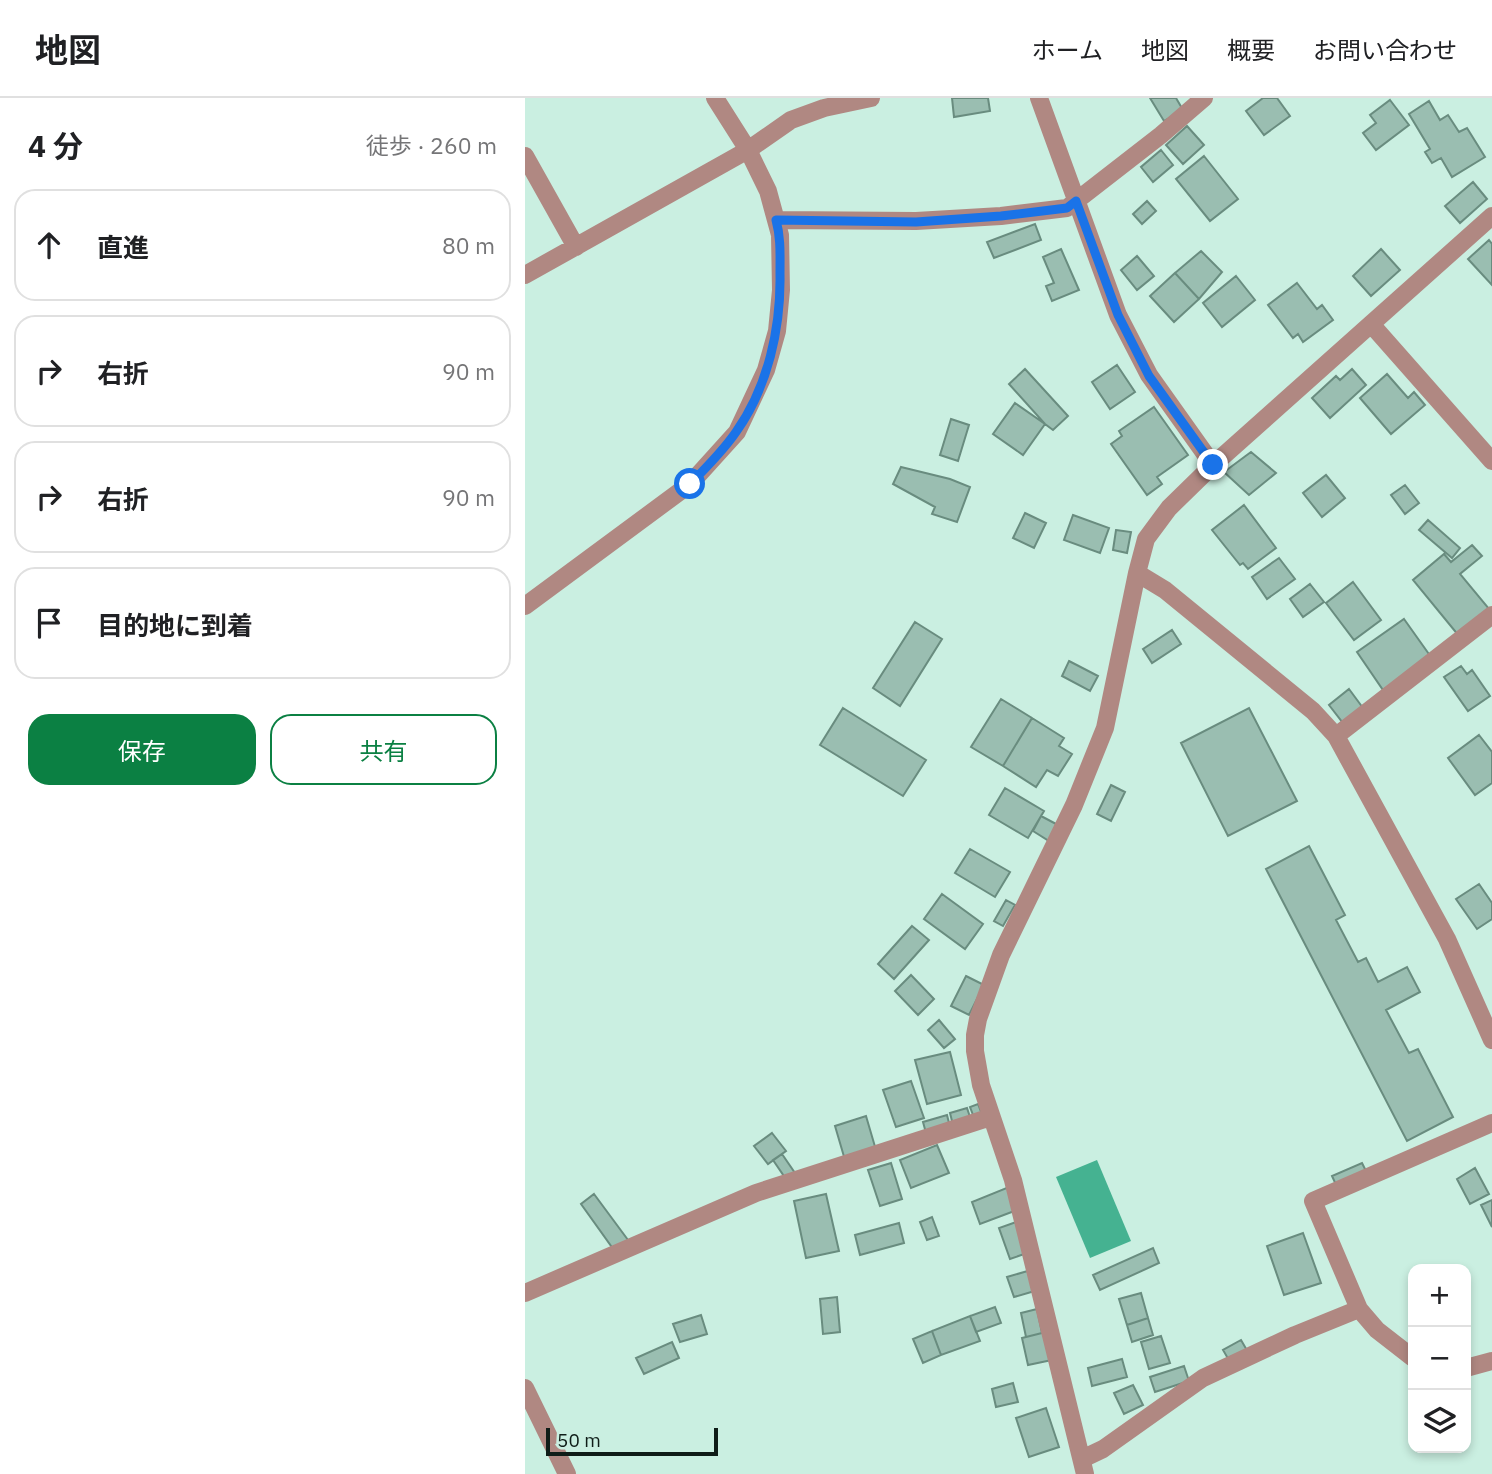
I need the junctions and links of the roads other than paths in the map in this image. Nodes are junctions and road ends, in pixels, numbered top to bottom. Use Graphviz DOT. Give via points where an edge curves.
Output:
graph roads {
  1 [pos="715,98"];
  2 [pos="871,98"];
  3 [pos="1039,98"];
  4 [pos="1204,98"];
  5 [pos="748,150"];
  6 [pos="525,156"];
  7 [pos="1076,201"];
  8 [pos="1492,216"];
  9 [pos="776,220"];
  10 [pos="576,247"];
  11 [pos="525,275"];
  12 [pos="1371,324"];
  13 [pos="1492,461"];
  14 [pos="1213,465"];
  15 [pos="1137,573"];
  16 [pos="525,606"];
  17 [pos="1492,615"];
  18 [pos="1336,736"];
  19 [pos="1492,1040"];
  20 [pos="992,1117"];
  21 [pos="1492,1123"];
  22 [pos="525,1293"];
  23 [pos="1359,1309"];
  24 [pos="1408,1354"];
  25 [pos="1492,1361"];
  26 [pos="1471,1367"];
  27 [pos="525,1388"];
  28 [pos="1084,1467"];
  29 [pos="567,1474"];
  1 -- 5 [label="street"];
  2 -- 5 [label="street" via="791,120"];
  3 -- 7 [label="street"];
  4 -- 7 [label="street"];
  5 -- 9 [label="street"];
  5 -- 10 [label="street"];
  6 -- 10 [label="street"];
  7 -- 9 [label="street" via="1067,208 916,222"];
  7 -- 14 [label="street" via="1118,315 1149,376"];
  8 -- 12 [label="street"];
  9 -- 16 [label="street" via="781,290 777,331 766,370 737,432 690,484"];
  10 -- 11 [label="street"];
  12 -- 13 [label="street"];
  12 -- 14 [label="street"];
  14 -- 15 [label="street" via="1169,508 1146,539"];
  15 -- 18 [label="street" via="1176,598 1313,711"];
  15 -- 20 [label="street" via="1105,727 1074,805 1001,956 978,1019 975,1051"];
  17 -- 18 [label="street"];
  18 -- 19 [label="street" via="1447,939"];
  20 -- 22 [label="street" via="756,1193"];
  20 -- 28 [label="street" via="1013,1180"];
  21 -- 23 [label="street" via="1313,1201"];
  23 -- 24 [label="street"];
  23 -- 28 [label="street" via="1203,1378"];
  25 -- 26 [label="street"];
  27 -- 29 [label="street"];
}
